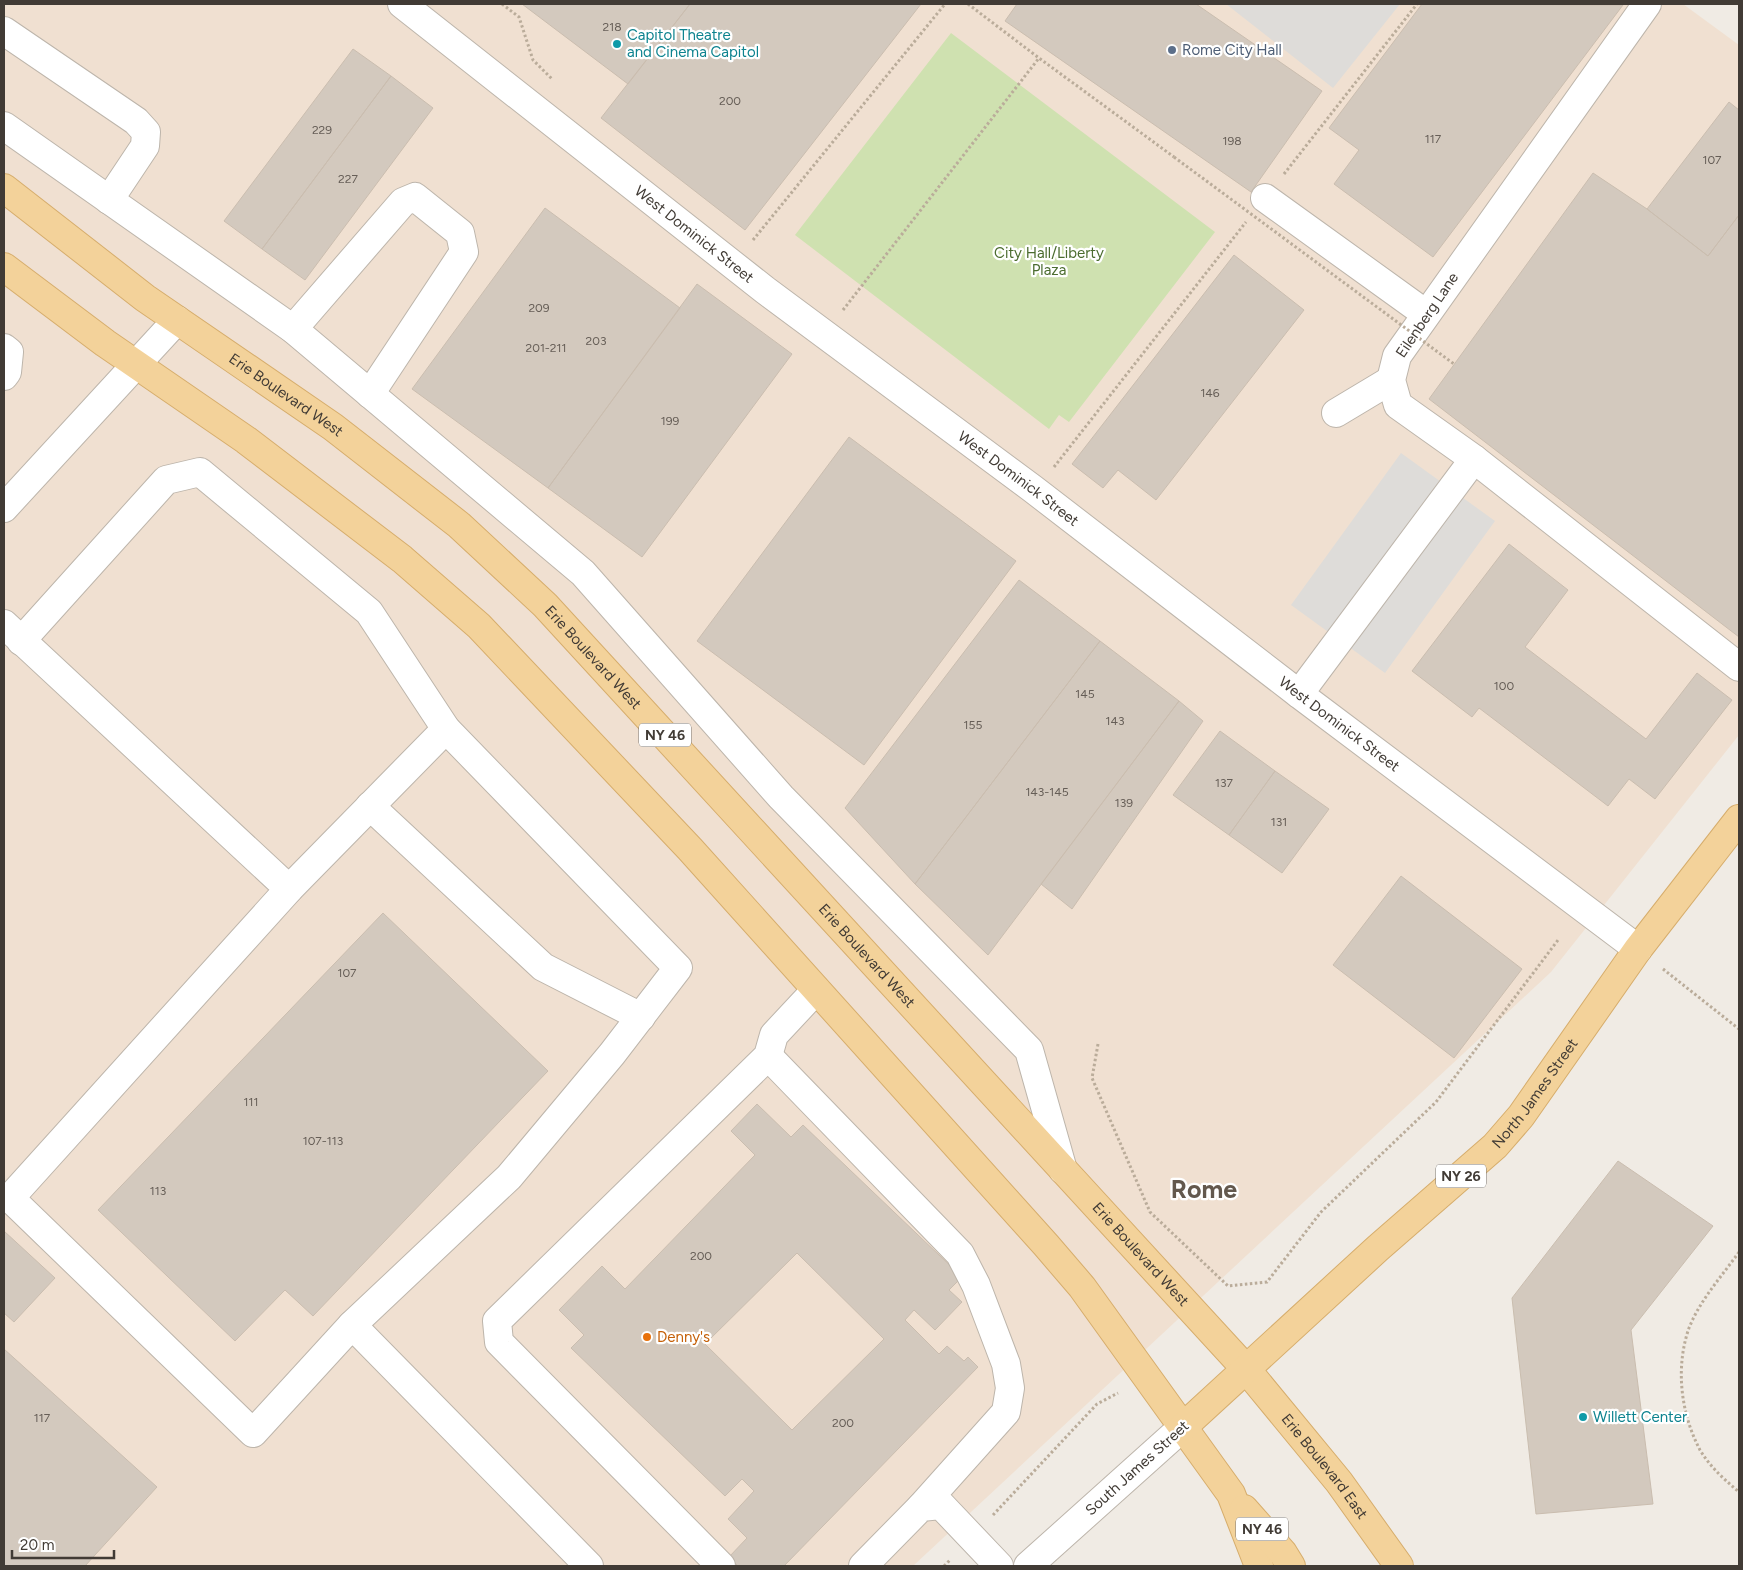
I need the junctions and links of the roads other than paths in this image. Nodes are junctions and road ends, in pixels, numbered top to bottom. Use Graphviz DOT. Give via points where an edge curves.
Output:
graph roads {
  1 [pos="402,4"];
  2 [pos="1647,4"];
  3 [pos="4,31"];
  4 [pos="4,126"];
  5 [pos="4,188"];
  6 [pos="1265,198"];
  7 [pos="109,200"];
  8 [pos="4,267"];
  9 [pos="1426,314"];
  10 [pos="177,320"];
  11 [pos="293,329"];
  12 [pos="4,348"];
  13 [pos="137,365"];
  14 [pos="4,376"];
  15 [pos="1390,380"];
  16 [pos="370,394"];
  17 [pos="1336,413"];
  18 [pos="1474,459"];
  19 [pos="4,508"];
  20 [pos="12,632"];
  21 [pos="1739,667"];
  22 [pos="1299,694"];
  23 [pos="446,729"];
  24 [pos="370,806"];
  25 [pos="1739,819"];
  26 [pos="289,889"];
  27 [pos="1638,949"];
  28 [pos="816,990"];
  29 [pos="641,1018"];
  30 [pos="768,1056"];
  31 [pos="1063,1170"];
  32 [pos="7,1195"];
  33 [pos="352,1325"];
  34 [pos="1246,1369"];
  35 [pos="1183,1427"];
  36 [pos="1232,1494"];
  37 [pos="921,1508"];
  38 [pos="589,1566"];
  39 [pos="721,1566"];
  40 [pos="863,1566"];
  41 [pos="999,1566"];
  42 [pos="1028,1566"];
  43 [pos="1259,1566"];
  44 [pos="1291,1566"];
  45 [pos="1400,1566"];
  1 -- 22 [label="street, West Dominick Street" via="733,265 1033,489"];
  2 -- 9 [label="street, Eilenberg Lane"];
  3 -- 7 [label="street" via="136,121 146,132 145,146"];
  4 -- 7 [label="street"];
  5 -- 10 [label="main road, Erie Boulevard West / NY 46"];
  6 -- 9 [label="street"];
  7 -- 11 [label="street"];
  8 -- 13 [label="main road"];
  9 -- 15 [label="street, Eilenberg Lane" via="1397,356"];
  10 -- 13 [label="street"];
  10 -- 31 [label="main road, Erie Boulevard West / NY 46" via="333,427 459,525 545,604"];
  11 -- 16 [label="street"];
  11 -- 16 [label="street" via="403,202 416,197 460,234 464,252"];
  12 -- 14 [label="street" via="9,352"];
  13 -- 19 [label="street"];
  13 -- 28 [label="main road" via="246,440 402,559 479,626 690,849"];
  15 -- 17 [label="street"];
  15 -- 18 [label="street" via="1398,405"];
  16 -- 31 [label="street" via="583,573 781,797 1029,1050"];
  18 -- 21 [label="street"];
  18 -- 22 [label="street"];
  20 -- 23 [label="street" via="166,480 200,472 368,612"];
  20 -- 26 [label="street"];
  22 -- 27 [label="street, West Dominick Street"];
  23 -- 24 [label="street"];
  23 -- 29 [label="street" via="678,968"];
  24 -- 26 [label="street"];
  24 -- 29 [label="street" via="543,967"];
  25 -- 27 [label="main road, North James Street / NY 26"];
  26 -- 32 [label="street"];
  27 -- 34 [label="main road, North James Street / NY 26" via="1521,1116 1495,1146"];
  28 -- 30 [label="street" via="774,1035"];
  28 -- 35 [label="main road" via="1082,1287"];
  29 -- 33 [label="street" via="509,1176"];
  30 -- 37 [label="street" via="960,1254 976,1285 1006,1364 1010,1388 1006,1412"];
  30 -- 39 [label="street" via="497,1321 499,1342"];
  31 -- 34 [label="main road, Erie Boulevard West / NY 46"];
  32 -- 33 [label="street" via="253,1433"];
  33 -- 38 [label="street"];
  34 -- 35 [label="main road, South James Street / NY 26"];
  34 -- 45 [label="main road, Erie Boulevard East" via="1339,1482"];
  35 -- 36 [label="main road"];
  35 -- 42 [label="street, South James Street"];
  36 -- 43 [label="main road"];
  36 -- 44 [label="main road, NY 46"];
  37 -- 40 [label="street"];
  37 -- 41 [label="street" via="941,1506"];
}
